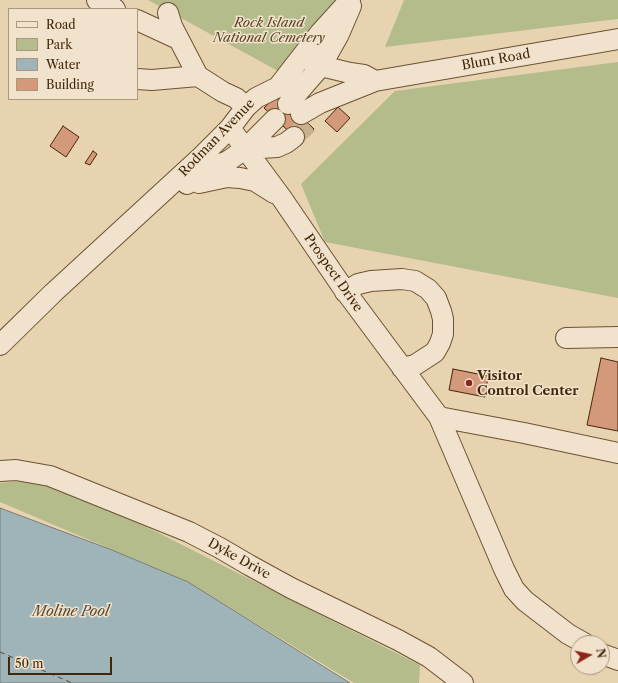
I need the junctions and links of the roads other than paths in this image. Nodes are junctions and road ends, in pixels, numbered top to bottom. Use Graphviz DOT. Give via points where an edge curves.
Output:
graph roads {
  1 [pos="97,0"];
  2 [pos="350,0"];
  3 [pos="354,0"];
  4 [pos="113,8"];
  5 [pos="168,13"];
  6 [pos="138,20"];
  7 [pos="339,34"];
  8 [pos="178,39"];
  9 [pos="618,39"];
  10 [pos="302,56"];
  11 [pos="320,66"];
  12 [pos="356,74"];
  13 [pos="198,76"];
  14 [pos="138,79"];
  15 [pos="374,81"];
  16 [pos="246,107"];
  17 [pos="293,120"];
  18 [pos="230,128"];
  19 [pos="245,149"];
  20 [pos="175,193"];
  21 [pos="281,197"];
  22 [pos="130,223"];
  23 [pos="345,292"];
  24 [pos="618,337"];
  25 [pos="566,338"];
  26 [pos="0,345"];
  27 [pos="402,368"];
  28 [pos="439,417"];
  29 [pos="618,453"];
  30 [pos="0,471"];
  31 [pos="570,635"];
  32 [pos="463,683"];
  1 -- 4 [label="street"];
  2 -- 10 [label="street, Rodman Avenue"];
  3 -- 7 [label="street"];
  5 -- 8 [label="street"];
  6 -- 8 [label="street"];
  7 -- 11 [label="street"];
  7 -- 12 [label="street" via="341,54"];
  8 -- 13 [label="street"];
  9 -- 15 [label="street, Blunt Road"];
  10 -- 11 [label="street"];
  10 -- 16 [label="street, Rodman Avenue" via="278,87 256,98"];
  11 -- 12 [label="street"];
  11 -- 17 [label="street" via="305,102"];
  12 -- 15 [label="street"];
  13 -- 14 [label="street"];
  13 -- 16 [label="street" via="236,98"];
  15 -- 17 [label="street, Blunt Road" via="320,103"];
  16 -- 18 [label="street, Rodman Avenue"];
  17 -- 19 [label="street, Rodman Avenue"];
  18 -- 19 [label="street, Prospect Drive"];
  18 -- 22 [label="street, Rodman Avenue"];
  19 -- 20 [label="street, Rodman Avenue" via="228,161 207,170"];
  19 -- 21 [label="street, Prospect Drive"];
  20 -- 21 [label="street" via="195,184 227,177 255,181"];
  20 -- 22 [label="street, Rodman Avenue" via="156,209"];
  21 -- 23 [label="street, Prospect Drive"];
  22 -- 26 [label="street, Rodman Avenue"];
  23 -- 27 [label="street, Prospect Drive"];
  23 -- 27 [label="street" via="358,284 402,278 428,288 436,298 443,319 440,343 435,352 415,365"];
  24 -- 25 [label="street"];
  27 -- 28 [label="street, Prospect Drive"];
  28 -- 29 [label="street"];
  28 -- 31 [label="street, Prospect Drive" via="514,589 525,602"];
  30 -- 32 [label="street, Dyke Drive" via="16,470 50,476 188,532 291,588 429,657"];
}
